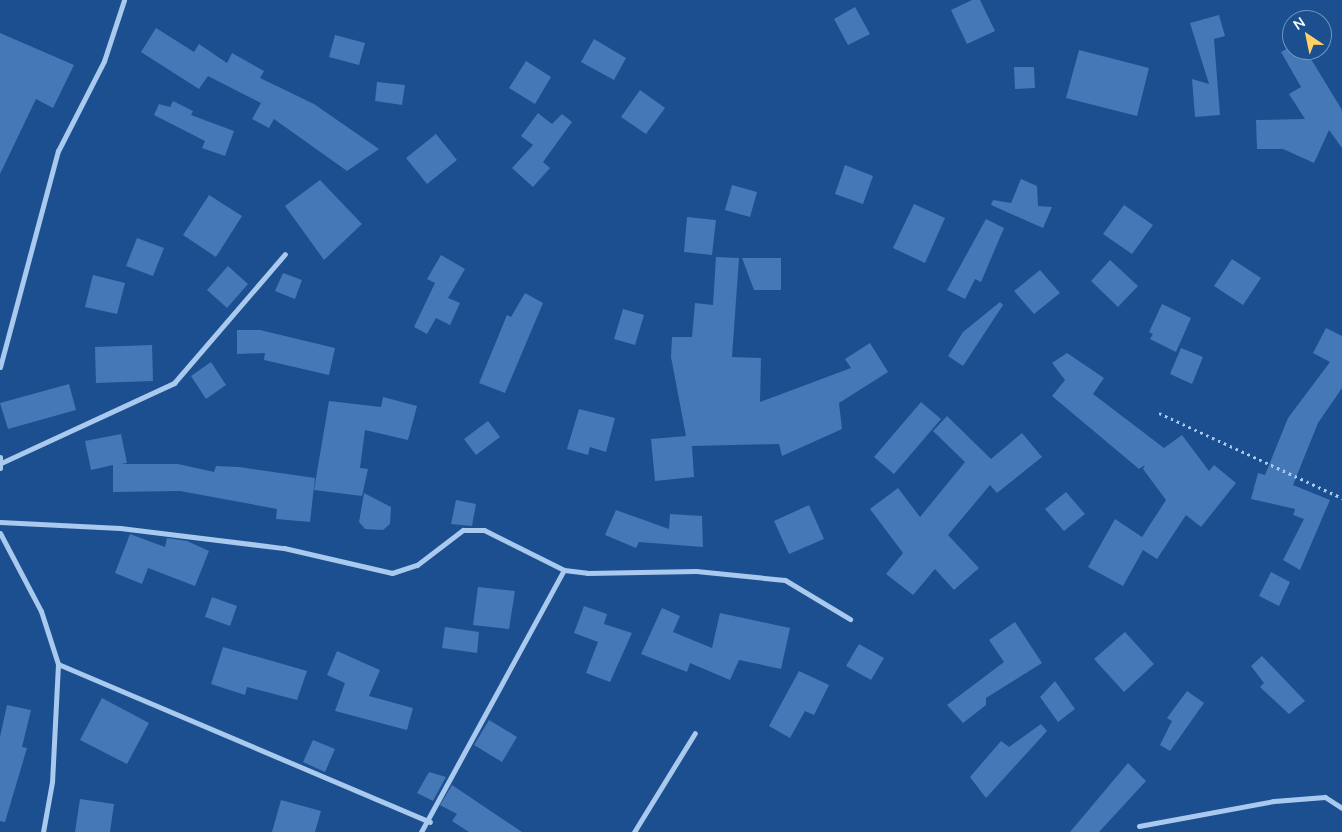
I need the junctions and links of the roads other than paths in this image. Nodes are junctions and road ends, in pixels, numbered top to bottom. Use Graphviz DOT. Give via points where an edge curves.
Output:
graph roads {
  1 [pos="124,0"];
  2 [pos="285,254"];
  3 [pos="0,367"];
  4 [pos="0,462"];
  5 [pos="0,522"];
  6 [pos="0,533"];
  7 [pos="564,570"];
  8 [pos="850,619"];
  9 [pos="58,664"];
  10 [pos="694,733"];
  11 [pos="1342,808"];
  12 [pos="430,822"];
  13 [pos="1140,826"];
  14 [pos="43,832"];
  15 [pos="422,832"];
  16 [pos="634,832"];
  1 -- 3 [label="street" via="104,61 58,151"];
  2 -- 4 [label="street" via="174,383"];
  5 -- 7 [label="street" via="120,528 284,548 392,573 416,565 463,530 484,530"];
  6 -- 9 [label="street" via="41,611"];
  7 -- 8 [label="street" via="587,573 673,570 785,580"];
  7 -- 12 [label="street" via="474,729 461,766"];
  9 -- 12 [label="street"];
  9 -- 14 [label="street" via="52,782"];
  10 -- 16 [label="street"];
  11 -- 13 [label="street" via="1325,797 1274,801"];
  12 -- 15 [label="street"];
}
